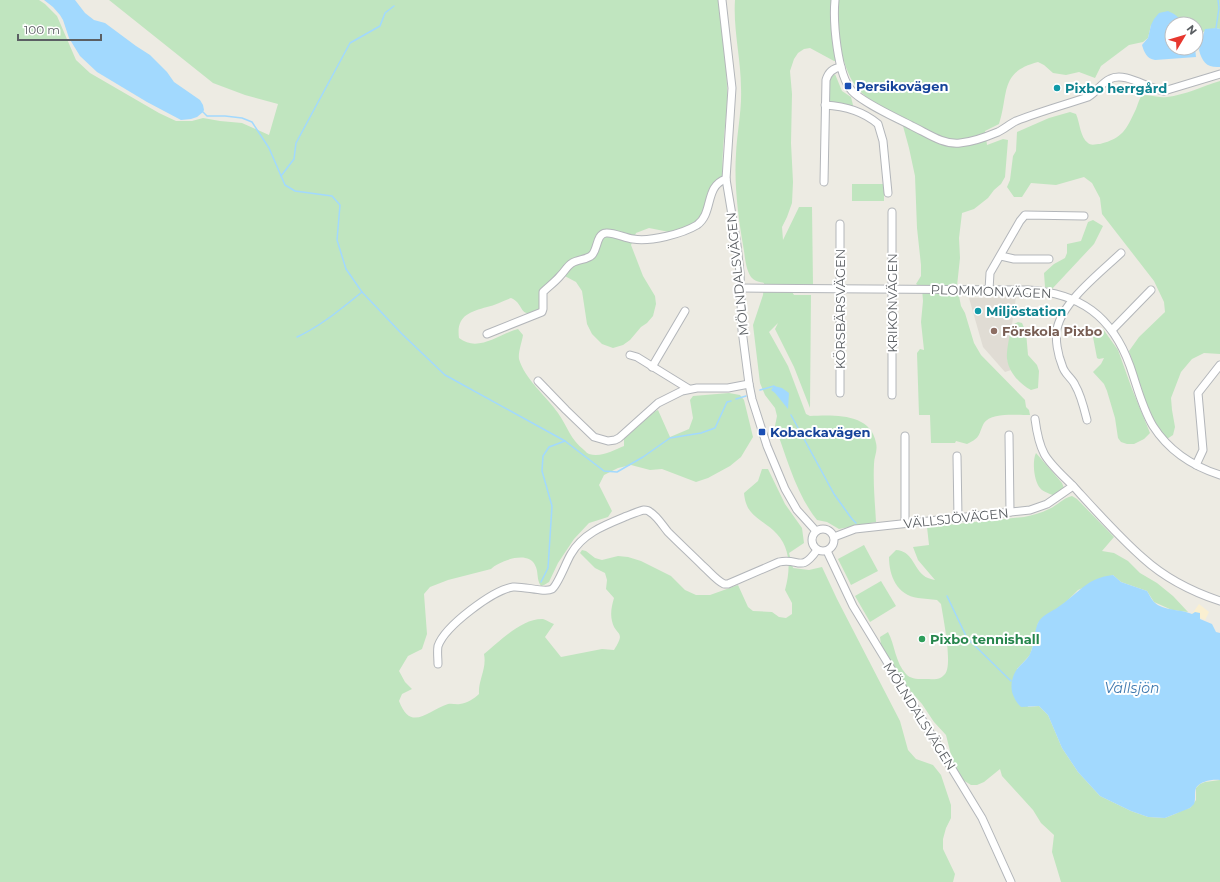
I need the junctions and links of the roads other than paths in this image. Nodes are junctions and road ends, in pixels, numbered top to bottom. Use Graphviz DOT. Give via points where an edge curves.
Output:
graph roads {
  1 [pos="722,0"];
  2 [pos="835,0"];
  3 [pos="841,67"];
  4 [pos="1220,74"];
  5 [pos="826,105"];
  6 [pos="726,178"];
  7 [pos="824,182"];
  8 [pos="888,193"];
  9 [pos="892,212"];
  10 [pos="1084,216"];
  11 [pos="840,224"];
  12 [pos="1121,253"];
  13 [pos="1000,256"];
  14 [pos="1049,259"];
  15 [pos="740,288"];
  16 [pos="840,289"];
  17 [pos="892,289"];
  18 [pos="990,290"];
  19 [pos="1152,290"];
  20 [pos="1073,299"];
  21 [pos="685,311"];
  22 [pos="1112,330"];
  23 [pos="487,334"];
  24 [pos="630,355"];
  25 [pos="1220,365"];
  26 [pos="652,367"];
  27 [pos="538,381"];
  28 [pos="749,384"];
  29 [pos="689,389"];
  30 [pos="840,393"];
  31 [pos="892,395"];
  32 [pos="1035,419"];
  33 [pos="1087,420"];
  34 [pos="1009,435"];
  35 [pos="905,436"];
  36 [pos="957,456"];
  37 [pos="1196,465"];
  38 [pos="1220,475"];
  39 [pos="1073,486"];
  40 [pos="1010,512"];
  41 [pos="958,518"];
  42 [pos="904,523"];
  43 [pos="816,531"];
  44 [pos="834,537"];
  45 [pos="817,550"];
  46 [pos="827,551"];
  47 [pos="1220,601"];
  48 [pos="438,664"];
  49 [pos="1011,882"];
  1 -- 6 [label="street, MÖLNDALSVÄGEN" via="732,88"];
  2 -- 3 [label="street" via="834,12"];
  3 -- 4 [label="street" via="852,92 874,106 950,144 998,132 1015,122 1088,97 1112,78 1127,78 1155,90 1164,91"];
  3 -- 5 [label="street" via="833,69 827,76"];
  5 -- 7 [label="street"];
  5 -- 8 [label="street" via="849,109 878,124 883,141"];
  6 -- 15 [label="street, MÖLNDALSVÄGEN" via="737,245"];
  6 -- 23 [label="street" via="714,187 706,216 696,225 678,233 652,238 635,239 610,233 603,234 591,255 568,265 543,292 542,312"];
  9 -- 17 [label="street, KRIKONVÄGEN"];
  10 -- 13 [label="street" via="1025,215"];
  11 -- 16 [label="street, KÖRSBÄRSVÄGEN"];
  12 -- 20 [label="street"];
  13 -- 14 [label="street" via="1014,259"];
  13 -- 18 [label="street" via="990,273"];
  15 -- 16 [label="street, PLOMMONVÄGEN"];
  15 -- 28 [label="street, MÖLNDALSVÄGEN"];
  16 -- 17 [label="street, PLOMMONVÄGEN"];
  16 -- 30 [label="street, KÖRSBÄRSVÄGEN"];
  17 -- 18 [label="street, PLOMMONVÄGEN"];
  17 -- 31 [label="street, KRIKONVÄGEN"];
  18 -- 20 [label="street, PLOMMONVÄGEN" via="1046,291"];
  19 -- 22 [label="street"];
  20 -- 22 [label="street, PLOMMONVÄGEN" via="1097,314"];
  20 -- 33 [label="street" via="1062,315 1057,330 1057,342 1061,365 1075,384"];
  21 -- 26 [label="street"];
  22 -- 37 [label="street, PLOMMONVÄGEN" via="1130,365 1152,425 1174,451"];
  24 -- 26 [label="street"];
  25 -- 37 [label="street" via="1198,393 1203,450"];
  26 -- 29 [label="street"];
  27 -- 29 [label="street" via="591,434 608,441 625,434 658,403"];
  28 -- 29 [label="street" via="728,388"];
  28 -- 43 [label="street, MÖLNDALSVÄGEN" via="770,455 785,489 797,510"];
  32 -- 39 [label="street" via="1043,454"];
  34 -- 40 [label="street"];
  35 -- 42 [label="street"];
  36 -- 41 [label="street"];
  37 -- 38 [label="street, PLOMMONVÄGEN"];
  39 -- 40 [label="street, VÄLLSJÖVÄGEN" via="1039,508"];
  39 -- 47 [label="street" via="1143,559 1176,582"];
  40 -- 41 [label="street, VÄLLSJÖVÄGEN"];
  41 -- 42 [label="street, VÄLLSJÖVÄGEN"];
  42 -- 44 [label="street, VÄLLSJÖVÄGEN" via="855,529"];
  43 -- 44 [label="street" via="827,529"];
  43 -- 45 [label="street" via="812,541"];
  44 -- 46 [label="street" via="834,545"];
  45 -- 46 [label="street"];
  45 -- 48 [label="street" via="803,564 785,560 724,584 668,532 651,512 644,510 591,532 584,538 570,554 552,589 547,591 512,587 468,612 440,642"];
  46 -- 49 [label="street, MÖLNDALSVÄGEN" via="853,606 982,818"];
}
